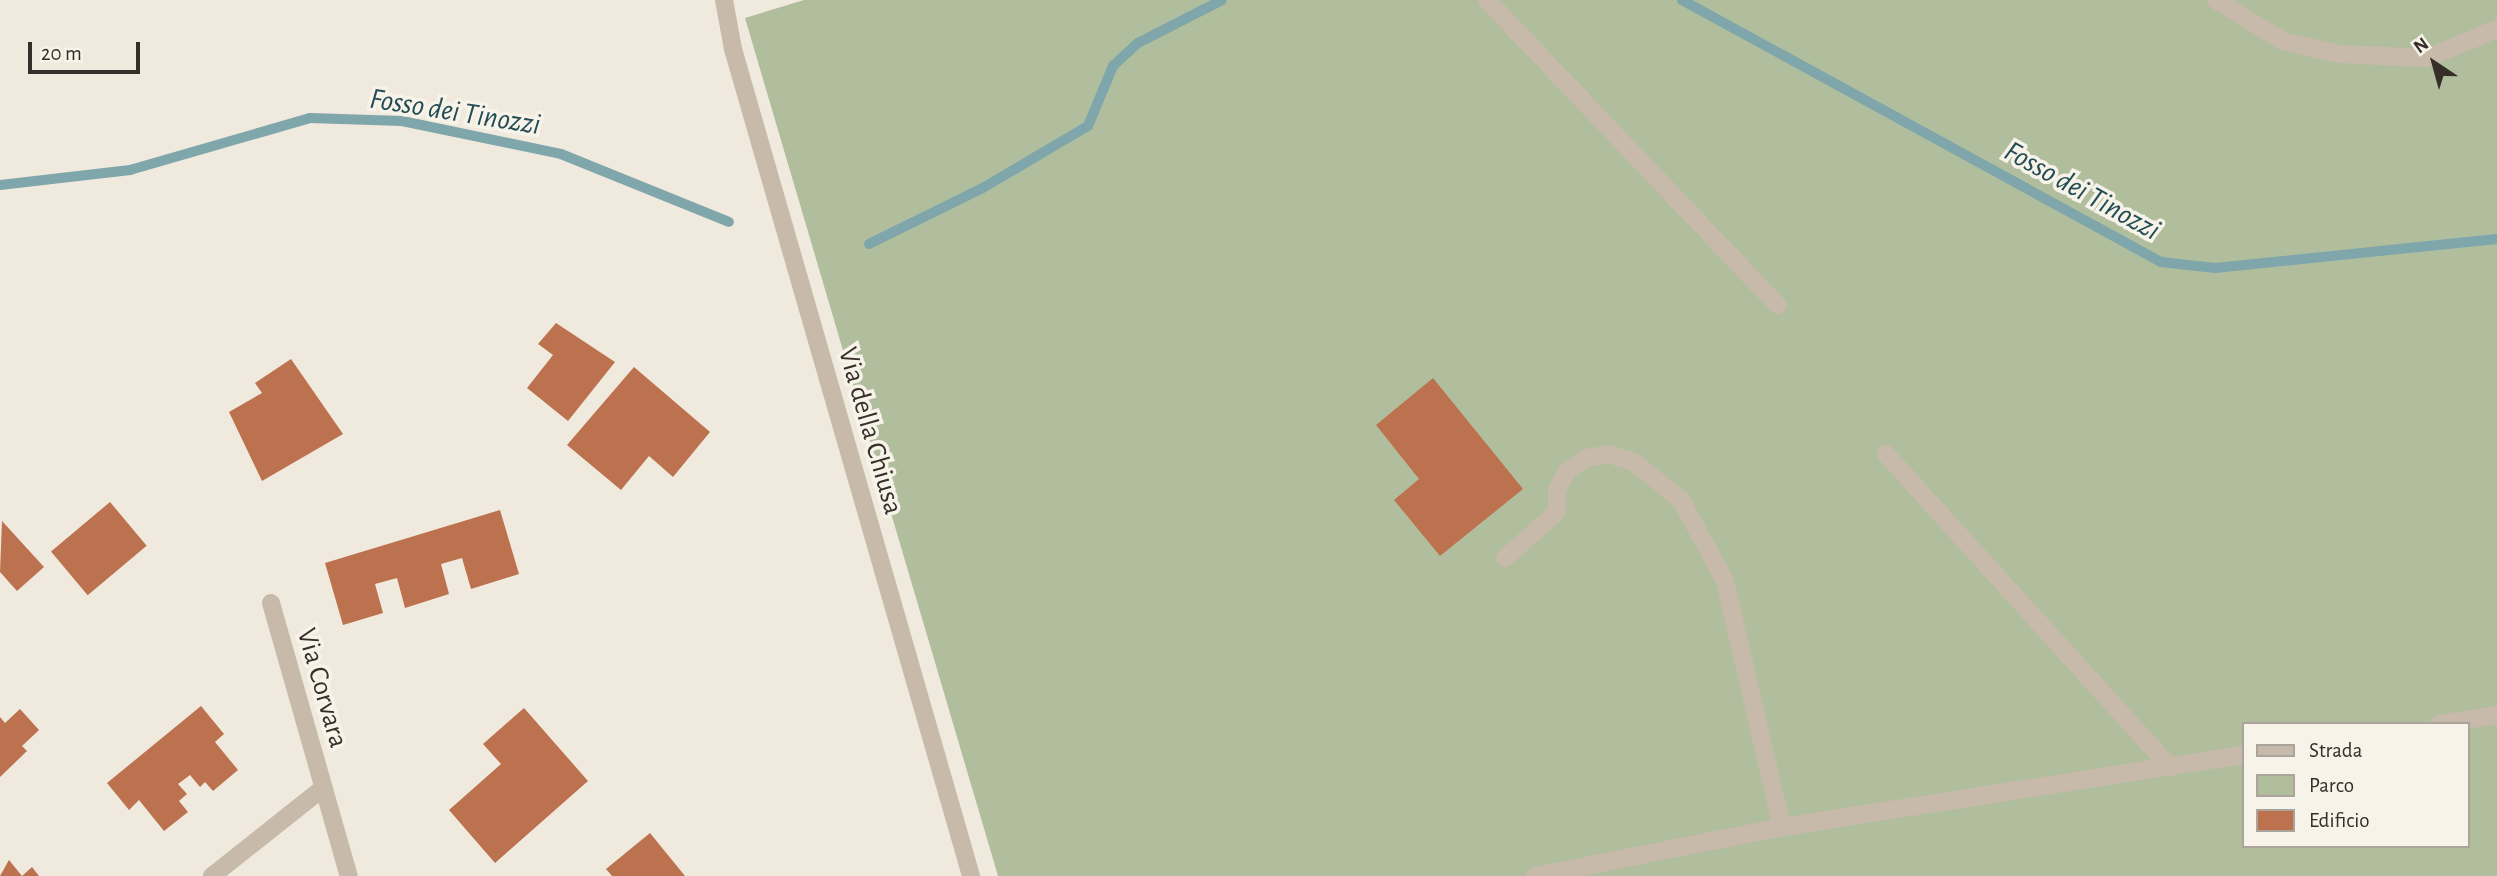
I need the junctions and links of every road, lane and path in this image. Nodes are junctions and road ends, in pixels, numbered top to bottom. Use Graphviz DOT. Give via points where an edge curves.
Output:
graph roads {
  1 [pos="723,0"];
  2 [pos="1487,0"];
  3 [pos="2216,0"];
  4 [pos="2497,29"];
  5 [pos="1777,305"];
  6 [pos="1886,454"];
  7 [pos="1505,558"];
  8 [pos="271,603"];
  9 [pos="2497,715"];
  10 [pos="2453,722"];
  11 [pos="2242,755"];
  12 [pos="2170,767"];
  13 [pos="323,788"];
  14 [pos="1782,827"];
  15 [pos="212,876"];
  16 [pos="349,876"];
  17 [pos="971,876"];
  18 [pos="1535,876"];
  1 -- 17 [label="street, Via della Chiusa" via="733,49"];
  2 -- 5 [label="street"];
  3 -- 4 [label="street" via="2283,41 2339,54 2427,58"];
  6 -- 12 [label="street"];
  7 -- 14 [label="street" via="1557,512 1557,490 1567,471 1587,458 1608,454 1634,462 1681,500 1725,582"];
  8 -- 13 [label="street, Via Corvara"];
  9 -- 10 [label="street"];
  11 -- 12 [label="street"];
  12 -- 14 [label="street"];
  13 -- 15 [label="street, Via Corvara"];
  13 -- 16 [label="street, Via Corvara"];
  14 -- 18 [label="street"];
}
